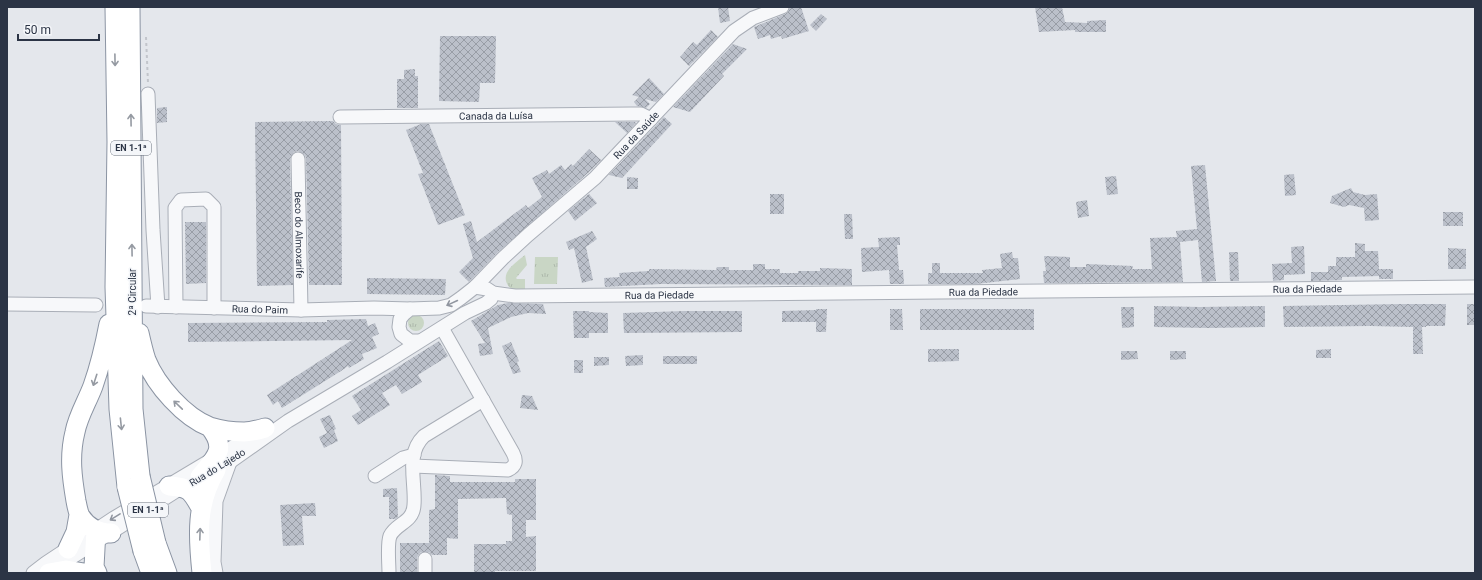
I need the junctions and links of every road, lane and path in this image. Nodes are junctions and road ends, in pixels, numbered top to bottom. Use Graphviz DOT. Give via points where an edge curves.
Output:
graph roads {
  1 [pos="115,7"];
  2 [pos="130,7"];
  3 [pos="782,7"];
  4 [pos="146,33"];
  5 [pos="148,94"];
  6 [pos="340,117"];
  7 [pos="652,119"];
  8 [pos="298,159"];
  9 [pos="493,269"];
  10 [pos="475,287"];
  11 [pos="1475,287"];
  12 [pos="124,288"];
  13 [pos="493,293"];
  14 [pos="7,304"];
  15 [pos="96,305"];
  16 [pos="176,308"];
  17 [pos="214,308"];
  18 [pos="374,308"];
  19 [pos="410,309"];
  20 [pos="301,310"];
  21 [pos="400,319"];
  22 [pos="442,328"];
  23 [pos="401,334"];
  24 [pos="418,342"];
  25 [pos="387,362"];
  26 [pos="483,400"];
  27 [pos="288,421"];
  28 [pos="210,427"];
  29 [pos="265,428"];
  30 [pos="413,460"];
  31 [pos="221,463"];
  32 [pos="375,476"];
  33 [pos="183,484"];
  34 [pos="201,508"];
  35 [pos="79,515"];
  36 [pos="100,535"];
  37 [pos="149,547"];
  38 [pos="68,548"];
  39 [pos="425,559"];
  40 [pos="33,573"];
  41 [pos="48,573"];
  42 [pos="84,573"];
  43 [pos="96,573"];
  44 [pos="151,573"];
  45 [pos="167,573"];
  46 [pos="202,573"];
  47 [pos="216,573"];
  48 [pos="389,573"];
  49 [pos="425,573"];
  1 -- 12 [label="highway, 2ª Circular / EN 1-1ª, one-way" via="117,172"];
  12 -- 2 [label="highway, 2ª Circular / EN 1-1ª, one-way"];
  3 -- 7 [label="street, Rua da Saúde" via="753,18 734,32"];
  4 -- 5 [label="path"];
  5 -- 16 [label="street, Rua do Paim" via="153,230 152,307"];
  6 -- 7 [label="street, Canada da Luísa" via="641,114"];
  7 -- 9 [label="street, Rua da Saúde" via="595,178 528,235"];
  8 -- 20 [label="street, Beco do Almoxarife"];
  9 -- 10 [label="street, Rua da Saúde"];
  9 -- 13 [label="street"];
  10 -- 13 [label="street, Rua da Piedade"];
  10 -- 19 [label="street, Rua do Paim, one-way" via="451,305"];
  11 -- 13 [label="street, Rua da Piedade" via="515,296"];
  28 -- 12 [label="highway, one-way" via="188,414 157,380 146,360 138,331 139,313"];
  12 -- 35 [label="highway, one-way" via="93,387 75,431 72,477"];
  12 -- 37 [label="highway, 2ª Circular / EN 1-1ª, bridge" via="133,409 134,482"];
  13 -- 22 [label="street, Rua do Lajedo" via="486,303"];
  14 -- 15 [label="street"];
  16 -- 17 [label="street, Rua do Paim"];
  16 -- 17 [label="street" via="175,208 181,200 206,199 214,207"];
  17 -- 20 [label="street, Rua do Paim"];
  18 -- 19 [label="street, Rua do Paim"];
  18 -- 20 [label="street, Rua do Paim"];
  18 -- 21 [label="street, Rua do Paim"];
  19 -- 21 [label="street"];
  21 -- 23 [label="street"];
  22 -- 24 [label="street, Rua do Lajedo"];
  22 -- 26 [label="street"];
  23 -- 24 [label="street"];
  23 -- 25 [label="street"];
  24 -- 25 [label="street, Rua do Lajedo"];
  25 -- 27 [label="street, Rua do Lajedo"];
  26 -- 30 [label="street" via="424,436 416,445"];
  26 -- 30 [label="street" via="516,459 513,468 508,470"];
  27 -- 29 [label="street"];
  27 -- 31 [label="street, Rua do Lajedo"];
  28 -- 29 [label="highway" via="245,432"];
  28 -- 31 [label="highway" via="218,436"];
  29 -- 31 [label="street"];
  30 -- 32 [label="street" via="404,458"];
  30 -- 48 [label="street" via="414,506 409,519 389,538"];
  31 -- 33 [label="highway"];
  31 -- 33 [label="street, Rua do Lajedo"];
  31 -- 34 [label="highway" via="209,481"];
  31 -- 47 [label="street" via="216,501"];
  33 -- 34 [label="highway" via="194,495"];
  33 -- 36 [label="street, Rua do Lajedo"];
  46 -- 34 [label="highway, one-way" via="199,549"];
  35 -- 36 [label="highway"];
  35 -- 38 [label="highway" via="76,532"];
  36 -- 38 [label="street"];
  36 -- 41 [label="street, Rua do Lajedo"];
  36 -- 43 [label="highway" via="94,567"];
  37 -- 44 [label="highway, 2ª Circular / EN 1-1ª"];
  37 -- 45 [label="highway, 2ª Circular / EN 1-1ª"];
  38 -- 40 [label="street"];
  39 -- 49 [label="street"];
  41 -- 42 [label="highway" via="66,570"];
}
